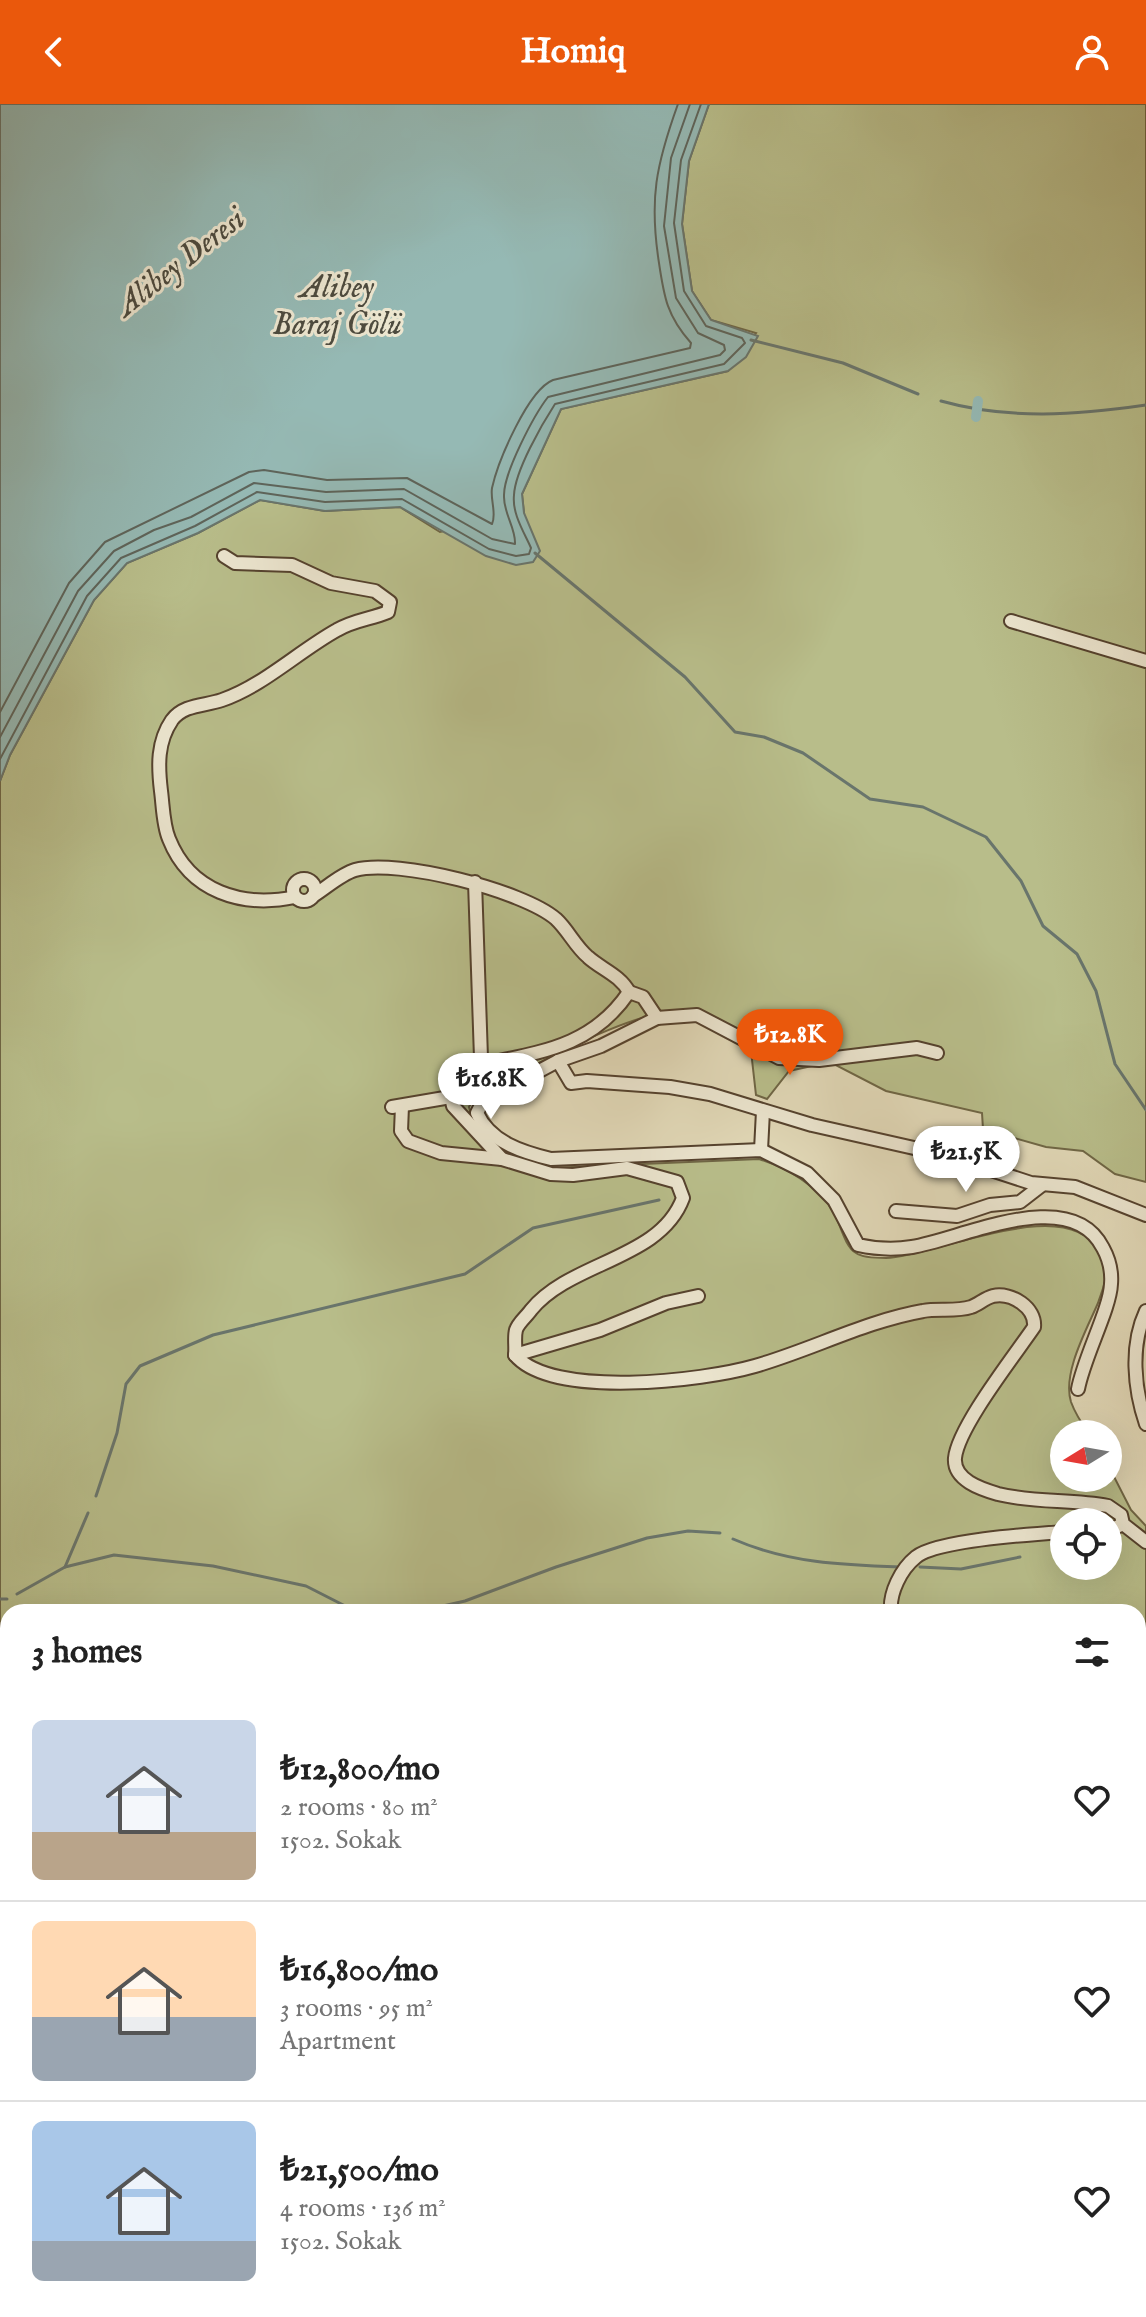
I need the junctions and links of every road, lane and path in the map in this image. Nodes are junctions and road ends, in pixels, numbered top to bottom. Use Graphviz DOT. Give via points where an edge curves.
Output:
graph roads {
  1 [pos="224,556"];
  2 [pos="1011,621"];
  3 [pos="1146,661"];
  4 [pos="475,882"];
  5 [pos="313,896"];
  6 [pos="295,897"];
  7 [pos="629,992"];
  8 [pos="657,1018"];
  9 [pos="937,1053"];
  10 [pos="558,1061"];
  11 [pos="480,1065"];
  12 [pos="451,1097"];
  13 [pos="763,1111"];
  14 [pos="761,1150"];
  15 [pos="502,1159"];
  16 [pos="1042,1185"];
  17 [pos="1020,1202"];
  18 [pos="896,1211"];
  19 [pos="1146,1215"];
  20 [pos="1011,1221"];
  21 [pos="698,1296"];
  22 [pos="1146,1311"];
  23 [pos="515,1355"];
  24 [pos="1141,1366"];
  25 [pos="1078,1389"];
  26 [pos="1146,1422"];
  27 [pos="1123,1524"];
  28 [pos="1050,1534"];
  29 [pos="1146,1542"];
  30 [pos="890,1604"];
  1 -- 6 [label="street" via="235,563 292,565 331,583 375,591 390,602 388,612 350,623 234,693 193,705 174,718 163,739 158,764 168,838 191,874 213,892 239,898 272,902"];
  2 -- 3 [label="street"];
  4 -- 5 [label="street" via="383,868 355,870"];
  4 -- 7 [label="street" via="555,918 587,956"];
  4 -- 11 [label="street"];
  5 -- 6 [label="street" via="304,901"];
  5 -- 6 [label="street" via="314,885 302,879 293,886"];
  7 -- 8 [label="street" via="643,997"];
  7 -- 11 [label="street" via="595,1030 559,1047"];
  8 -- 9 [label="street" via="697,1015 779,1058 819,1060 917,1048"];
  8 -- 10 [label="street"];
  10 -- 13 [label="street" via="571,1083 670,1087"];
  10 -- 14 [label="street" via="483,1101 477,1113 483,1126 525,1153 551,1159"];
  11 -- 12 [label="street" via="478,1092"];
  12 -- 15 [label="street" via="453,1106"];
  12 -- 15 [label="street" via="397,1106 408,1141 441,1153"];
  13 -- 14 [label="street"];
  13 -- 16 [label="street" via="945,1155"];
  14 -- 20 [label="street" via="807,1173 834,1200 858,1245 885,1250 914,1247"];
  15 -- 23 [label="street" via="551,1174 627,1168 655,1173 677,1182 683,1198 677,1215 656,1236 587,1269 538,1301 516,1328"];
  16 -- 17 [label="street"];
  16 -- 19 [label="street" via="1075,1187"];
  17 -- 18 [label="street" via="957,1216"];
  17 -- 20 [label="street"];
  20 -- 25 [label="street" via="1079,1221 1095,1233 1109,1259 1111,1286"];
  21 -- 23 [label="street"];
  22 -- 24 [label="street" via="1137,1336"];
  23 -- 27 [label="street" via="541,1374 604,1384 710,1374 753,1367 923,1311 971,1307 1004,1296 1029,1307 1034,1327 974,1415 955,1458 959,1474 1001,1494 1108,1506 1121,1515"];
  24 -- 26 [label="street"];
  27 -- 29 [label="street"];
  28 -- 30 [label="street" via="928,1551 902,1575"];
}
